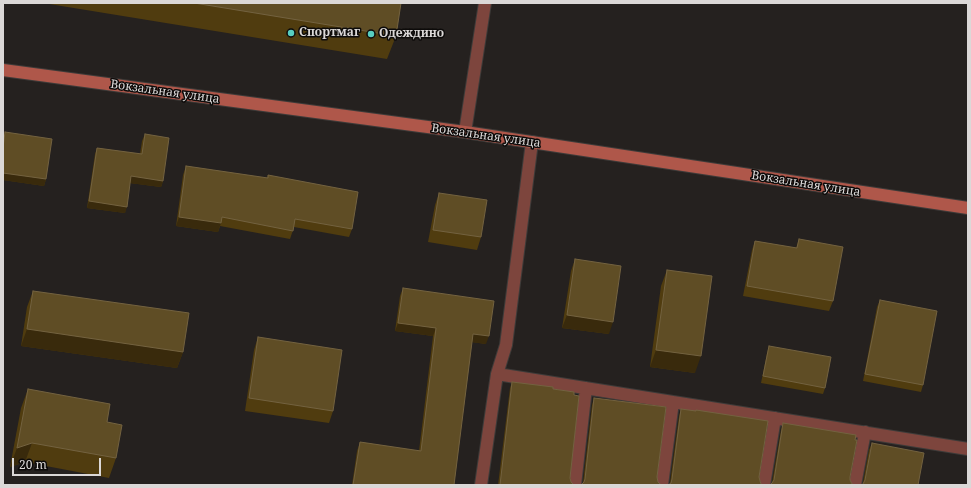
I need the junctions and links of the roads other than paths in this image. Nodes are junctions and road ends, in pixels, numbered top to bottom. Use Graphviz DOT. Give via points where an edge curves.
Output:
graph roads {
  1 [pos="485,3"];
  2 [pos="3,70"];
  3 [pos="465,132"];
  4 [pos="532,142"];
  5 [pos="968,208"];
  6 [pos="497,374"];
  7 [pos="586,388"];
  8 [pos="673,402"];
  9 [pos="775,418"];
  10 [pos="865,432"];
  11 [pos="968,449"];
  12 [pos="481,485"];
  13 [pos="576,485"];
  14 [pos="662,485"];
  15 [pos="764,485"];
  16 [pos="855,485"];
  1 -- 3 [label="street"];
  2 -- 3 [label="main road, Вокзальная улица"];
  3 -- 4 [label="main road, Вокзальная улица"];
  4 -- 5 [label="main road, Вокзальная улица"];
  4 -- 6 [label="street" via="506,345"];
  6 -- 7 [label="street"];
  6 -- 12 [label="street"];
  7 -- 8 [label="street"];
  7 -- 13 [label="street"];
  8 -- 9 [label="street"];
  8 -- 14 [label="street"];
  9 -- 10 [label="street"];
  9 -- 15 [label="street"];
  10 -- 11 [label="street"];
  10 -- 16 [label="street"];
}
